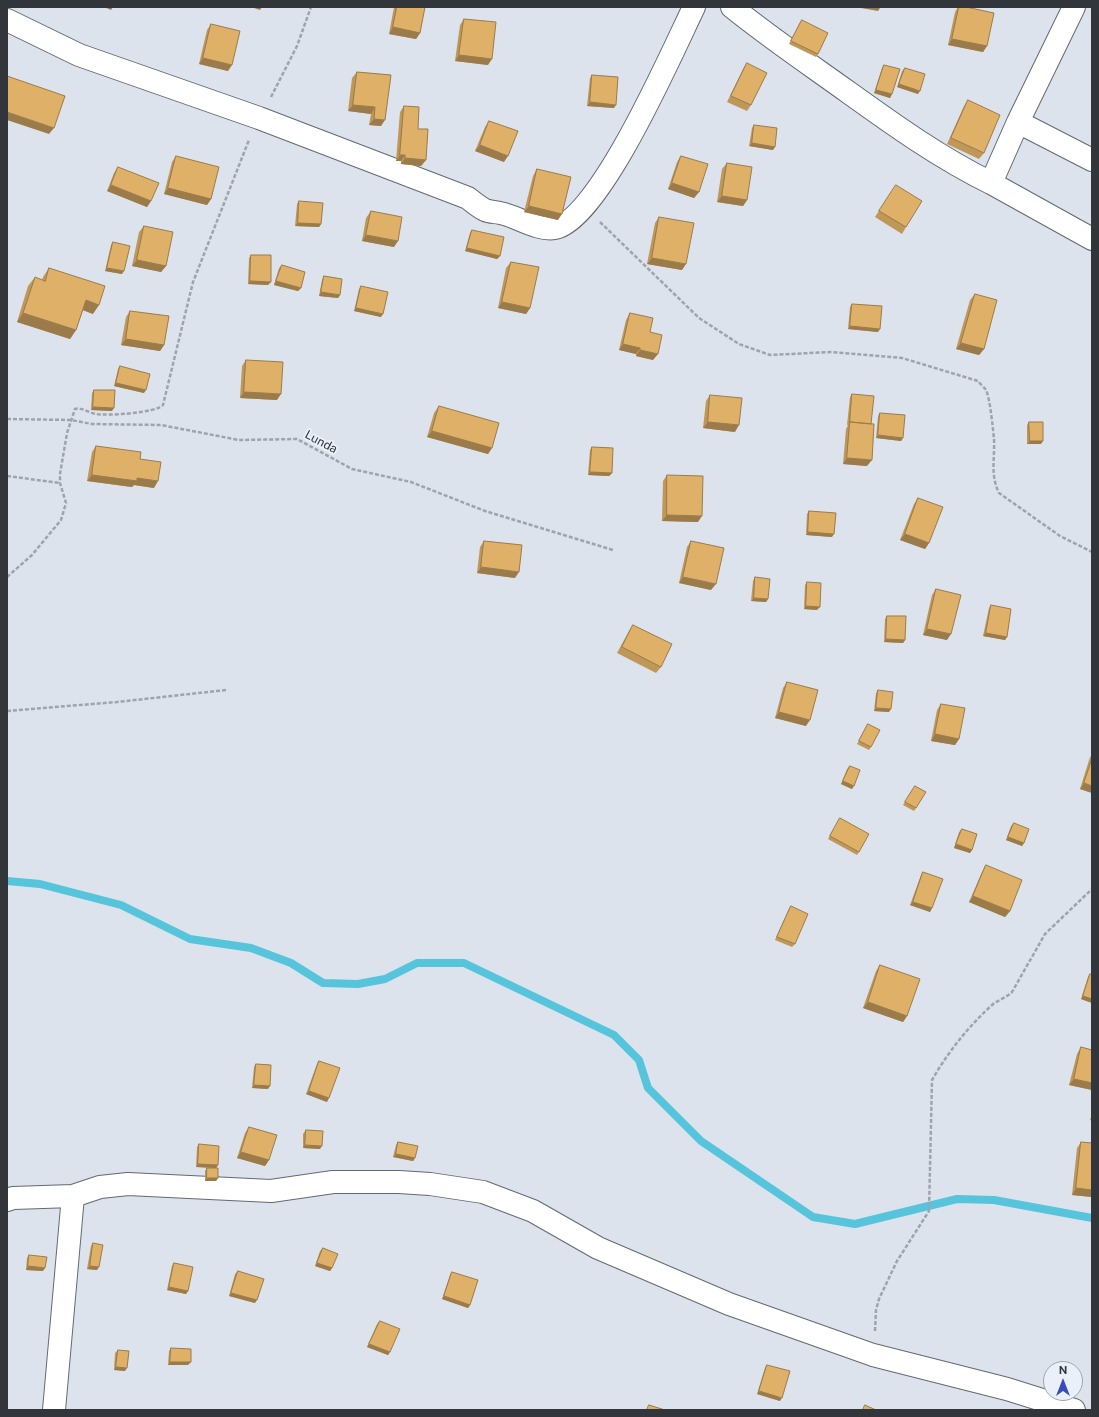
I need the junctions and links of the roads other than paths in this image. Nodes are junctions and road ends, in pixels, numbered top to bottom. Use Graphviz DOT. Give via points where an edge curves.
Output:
graph roads {
  1 [pos="694,7"];
  2 [pos="732,7"];
  3 [pos="1074,7"];
  4 [pos="7,20"];
  5 [pos="1018,122"];
  6 [pos="1092,160"];
  7 [pos="991,184"];
  8 [pos="1092,239"];
  9 [pos="73,1196"];
  10 [pos="7,1200"];
  11 [pos="54,1410"];
  12 [pos="1074,1410"];
  1 -- 4 [label="street" via="622,152 598,191 584,206 556,228 541,227 489,212 468,198 259,118 79,55"];
  2 -- 7 [label="street" via="912,138"];
  3 -- 5 [label="street"];
  5 -- 6 [label="street"];
  5 -- 7 [label="street"];
  7 -- 8 [label="street"];
  9 -- 10 [label="street"];
  9 -- 11 [label="street"];
  9 -- 12 [label="street" via="100,1187 128,1184 271,1191 333,1182 430,1184 484,1192 533,1211 598,1248 730,1304 873,1355 1007,1389"];
}
